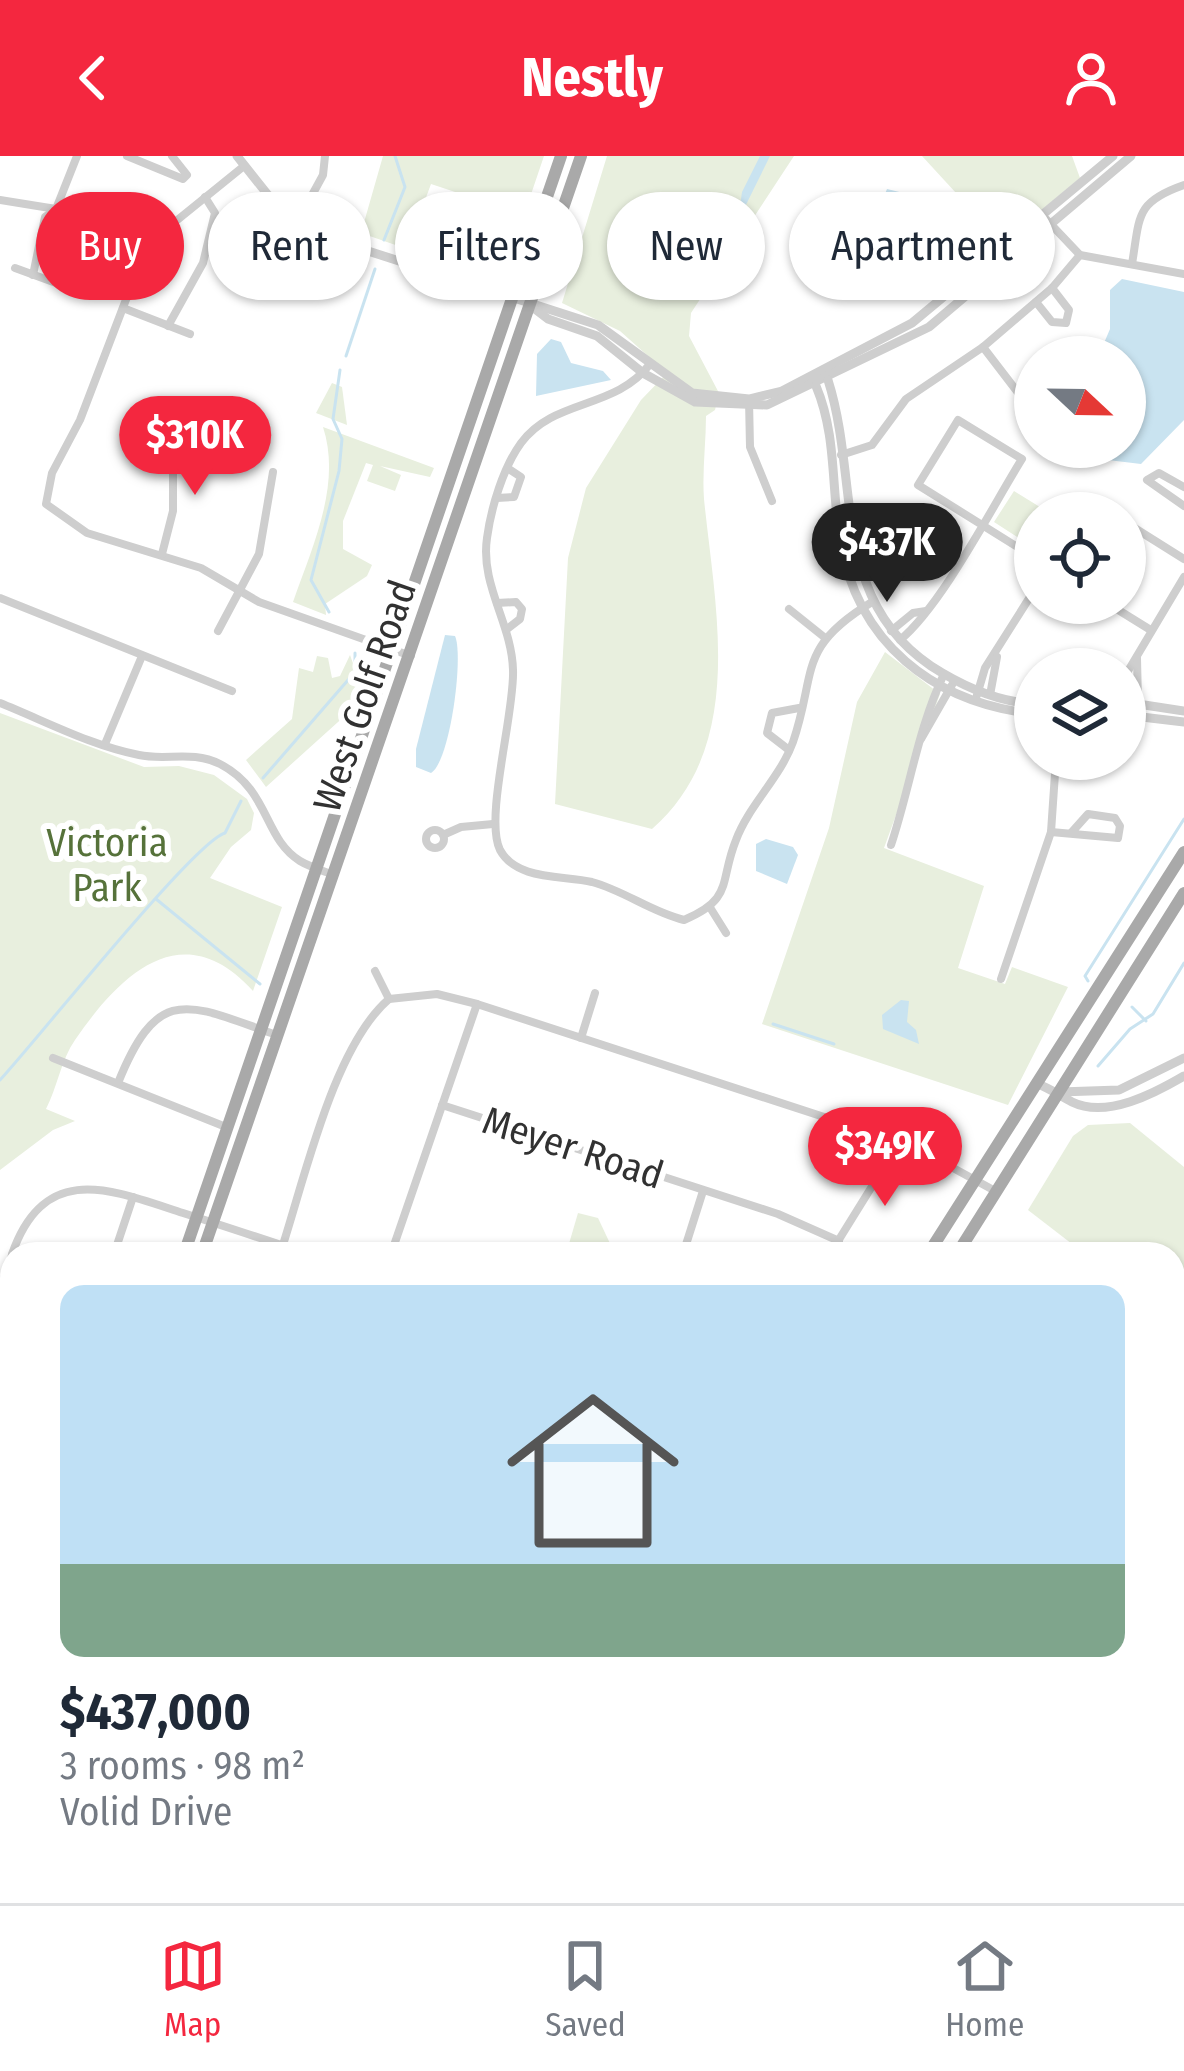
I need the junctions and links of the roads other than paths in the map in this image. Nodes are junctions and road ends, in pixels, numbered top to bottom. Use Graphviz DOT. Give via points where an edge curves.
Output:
graph roads {
  1 [pos="77,156"];
  2 [pos="128,156"];
  3 [pos="172,156"];
  4 [pos="325,156"];
  5 [pos="561,156"];
  6 [pos="581,156"];
  7 [pos="1113,156"];
  8 [pos="1131,156"];
  9 [pos="150,160"];
  10 [pos="240,161"];
  11 [pos="1184,185"];
  12 [pos="63,192"];
  13 [pos="272,192"];
  14 [pos="314,192"];
  15 [pos="549,192"];
  16 [pos="205,197"];
  17 [pos="0,200"];
  18 [pos="36,206"];
  19 [pos="1055,212"];
  20 [pos="184,214"];
  21 [pos="1055,214"];
  22 [pos="1055,228"];
  23 [pos="1080,255"];
  24 [pos="1132,264"];
  25 [pos="36,266"];
  26 [pos="15,268"];
  27 [pos="1184,274"];
  28 [pos="33,275"];
  29 [pos="36,276"];
  30 [pos="1055,285"];
  31 [pos="1055,293"];
  32 [pos="128,300"];
  33 [pos="512,300"];
  34 [pos="515,300"];
  35 [pos="943,300"];
  36 [pos="959,300"];
  37 [pos="1038,300"];
  38 [pos="1036,302"];
  39 [pos="531,306"];
  40 [pos="124,308"];
  41 [pos="168,326"];
  42 [pos="190,334"];
  43 [pos="983,347"];
  44 [pos="646,369"];
  45 [pos="828,380"];
  46 [pos="816,386"];
  47 [pos="1014,387"];
  48 [pos="749,404"];
  49 [pos="173,436"];
  50 [pos="838,456"];
  51 [pos="509,469"];
  52 [pos="273,472"];
  53 [pos="1184,487"];
  54 [pos="496,498"];
  55 [pos="772,501"];
  56 [pos="1184,506"];
  57 [pos="981,525"];
  58 [pos="1146,535"];
  59 [pos="1014,545"];
  60 [pos="162,554"];
  61 [pos="1184,559"];
  62 [pos="1184,577"];
  63 [pos="240,591"];
  64 [pos="0,598"];
  65 [pos="872,602"];
  66 [pos="496,603"];
  67 [pos="789,609"];
  68 [pos="860,609"];
  69 [pos="926,611"];
  70 [pos="1014,624"];
  71 [pos="1141,624"];
  72 [pos="507,629"];
  73 [pos="892,629"];
  74 [pos="1149,629"];
  75 [pos="218,632"];
  76 [pos="824,637"];
  77 [pos="902,639"];
  78 [pos="887,644"];
  79 [pos="389,648"];
  80 [pos="1141,648"];
  81 [pos="998,652"];
  82 [pos="142,656"];
  83 [pos="411,656"];
  84 [pos="949,677"];
  85 [pos="976,689"];
  86 [pos="943,690"];
  87 [pos="232,691"];
  88 [pos="990,695"];
  89 [pos="1014,700"];
  90 [pos="0,703"];
  91 [pos="979,703"];
  92 [pos="1146,705"];
  93 [pos="799,708"];
  94 [pos="1014,710"];
  95 [pos="1184,711"];
  96 [pos="1146,717"];
  97 [pos="1184,722"];
  98 [pos="106,744"];
  99 [pos="789,750"];
  100 [pos="1055,780"];
  101 [pos="493,824"];
  102 [pos="1051,832"];
  103 [pos="1071,833"];
  104 [pos="443,835"];
  105 [pos="892,845"];
  106 [pos="1184,852"];
  107 [pos="314,867"];
  108 [pos="334,875"];
  109 [pos="1184,893"];
  110 [pos="711,909"];
  111 [pos="726,933"];
  112 [pos="375,971"];
  113 [pos="1001,979"];
  114 [pos="595,993"];
  115 [pos="389,999"];
  116 [pos="477,1004"];
  117 [pos="259,1029"];
  118 [pos="277,1035"];
  119 [pos="581,1038"];
  120 [pos="53,1058"];
  121 [pos="1184,1058"];
  122 [pos="1184,1076"];
  123 [pos="118,1083"];
  124 [pos="1038,1084"];
  125 [pos="1060,1092"];
  126 [pos="442,1105"];
  127 [pos="226,1127"];
  128 [pos="894,1141"];
  129 [pos="976,1178"];
  130 [pos="704,1191"];
  131 [pos="997,1192"];
  132 [pos="133,1197"];
  133 [pos="196,1217"];
  134 [pos="212,1222"];
  135 [pos="839,1240"];
  136 [pos="17,1242"];
  137 [pos="118,1242"];
  138 [pos="188,1242"];
  139 [pos="206,1242"];
  140 [pos="261,1242"];
  141 [pos="284,1242"];
  142 [pos="395,1242"];
  143 [pos="687,1242"];
  144 [pos="936,1242"];
  145 [pos="965,1242"];
  1 -- 12 [label="street"];
  2 -- 9 [label="street"];
  3 -- 9 [label="street" via="183,179"];
  4 -- 14 [label="street"];
  5 -- 15 [label="main road, West Golf Road"];
  6 -- 39 [label="main road, West Golf Road"];
  7 -- 19 [label="street"];
  8 -- 21 [label="street"];
  10 -- 13 [label="street"];
  10 -- 16 [label="street"];
  11 -- 24 [label="street" via="1152,196 1140,213"];
  16 -- 20 [label="street"];
  16 -- 41 [label="street" via="215,213 203,263"];
  17 -- 18 [label="street"];
  22 -- 23 [label="street"];
  23 -- 24 [label="street"];
  23 -- 30 [label="street"];
  24 -- 27 [label="street"];
  25 -- 28 [label="street"];
  26 -- 28 [label="street"];
  28 -- 29 [label="street"];
  31 -- 38 [label="street" via="1069,310 1066,323 1052,322"];
  32 -- 40 [label="street"];
  33 -- 79 [label="main road, West Golf Road"];
  34 -- 39 [label="street"];
  35 -- 48 [label="street" via="913,323"];
  36 -- 45 [label="street" via="929,327"];
  37 -- 38 [label="street"];
  38 -- 43 [label="street"];
  39 -- 44 [label="street" via="598,325"];
  39 -- 83 [label="main road, West Golf Road"];
  40 -- 41 [label="street"];
  40 -- 60 [label="street" via="46,504 87,533"];
  41 -- 42 [label="street"];
  43 -- 47 [label="street"];
  43 -- 50 [label="street" via="906,399 872,445"];
  44 -- 48 [label="street" via="692,393"];
  44 -- 51 [label="street" via="623,392 544,422 520,444"];
  45 -- 46 [label="street"];
  45 -- 50 [label="street" via="843,432"];
  46 -- 48 [label="street"];
  46 -- 50 [label="street"];
  48 -- 55 [label="street" via="756,474"];
  49 -- 60 [label="street" via="173,511"];
  50 -- 65 [label="street"];
  50 -- 68 [label="street" via="840,541"];
  51 -- 54 [label="street"];
  51 -- 54 [label="street" via="521,486 514,497"];
  52 -- 63 [label="street" via="259,554"];
  53 -- 56 [label="street" via="1160,473 1148,480"];
  54 -- 66 [label="street" via="486,542"];
  57 -- 57 [label="street" via="1022,460 958,421 918,485"];
  57 -- 59 [label="street"];
  57 -- 69 [label="street"];
  58 -- 61 [label="street"];
  60 -- 63 [label="street"];
  62 -- 74 [label="street"];
  63 -- 75 [label="street"];
  63 -- 79 [label="street"];
  64 -- 82 [label="street"];
  65 -- 68 [label="street"];
  65 -- 73 [label="street"];
  66 -- 72 [label="street"];
  66 -- 72 [label="street" via="522,609"];
  67 -- 76 [label="street"];
  68 -- 76 [label="street"];
  68 -- 78 [label="street"];
  69 -- 73 [label="street"];
  69 -- 77 [label="street"];
  70 -- 81 [label="street"];
  71 -- 74 [label="street"];
  72 -- 101 [label="street" via="514,674"];
  73 -- 77 [label="street"];
  73 -- 78 [label="street"];
  74 -- 80 [label="street"];
  76 -- 93 [label="street"];
  77 -- 78 [label="street"];
  77 -- 84 [label="street"];
  78 -- 86 [label="street"];
  79 -- 83 [label="street"];
  79 -- 107 [label="main road, West Golf Road"];
  81 -- 85 [label="street"];
  81 -- 88 [label="street"];
  82 -- 87 [label="street"];
  82 -- 98 [label="street"];
  83 -- 108 [label="main road, West Golf Road"];
  84 -- 85 [label="street"];
  84 -- 86 [label="street"];
  85 -- 88 [label="street"];
  85 -- 91 [label="street"];
  86 -- 91 [label="street"];
  86 -- 105 [label="street"];
  88 -- 89 [label="street"];
  88 -- 91 [label="street"];
  90 -- 98 [label="street"];
  91 -- 94 [label="street"];
  92 -- 95 [label="street"];
  93 -- 99 [label="street"];
  93 -- 99 [label="street" via="772,712 767,733"];
  96 -- 97 [label="street"];
  98 -- 107 [label="street" via="142,757 182,753 217,763 244,780 275,834"];
  99 -- 110 [label="street" via="736,839 726,885"];
  100 -- 102 [label="street"];
  101 -- 104 [label="street"];
  101 -- 110 [label="street" via="500,850 528,872 593,883 684,920"];
  102 -- 103 [label="street"];
  102 -- 113 [label="street"];
  103 -- 103 [label="street" via="1118,838 1120,826 1088,814"];
  106 -- 124 [label="main road"];
  107 -- 108 [label="street"];
  107 -- 117 [label="main road, West Golf Road"];
  108 -- 118 [label="main road, West Golf Road"];
  109 -- 125 [label="main road"];
  110 -- 111 [label="street"];
  112 -- 115 [label="street"];
  114 -- 119 [label="street"];
  115 -- 116 [label="street" via="437,994"];
  115 -- 141 [label="street" via="349,1048"];
  116 -- 119 [label="street"];
  116 -- 126 [label="street"];
  117 -- 118 [label="street"];
  117 -- 123 [label="street" via="198,1007 169,1011 149,1022"];
  117 -- 127 [label="main road, West Golf Road"];
  118 -- 134 [label="main road, West Golf Road"];
  119 -- 128 [label="street"];
  120 -- 123 [label="street"];
  121 -- 125 [label="street" via="1119,1090"];
  122 -- 125 [label="street" via="1109,1105 1070,1102"];
  123 -- 127 [label="street"];
  124 -- 125 [label="street"];
  124 -- 129 [label="main road"];
  125 -- 131 [label="main road"];
  126 -- 130 [label="street, Meyer Road"];
  126 -- 142 [label="street"];
  127 -- 133 [label="main road, West Golf Road"];
  128 -- 129 [label="street"];
  128 -- 135 [label="street"];
  129 -- 131 [label="street"];
  129 -- 144 [label="main road"];
  130 -- 135 [label="street, Meyer Road"];
  130 -- 143 [label="street, Meyer Road"];
  131 -- 145 [label="main road"];
  132 -- 133 [label="street"];
  132 -- 136 [label="street" via="95,1186 57,1196 28,1218"];
  132 -- 137 [label="street"];
  133 -- 134 [label="street"];
  133 -- 138 [label="main road, West Golf Road"];
  134 -- 139 [label="main road, West Golf Road"];
  134 -- 140 [label="street"];
}
